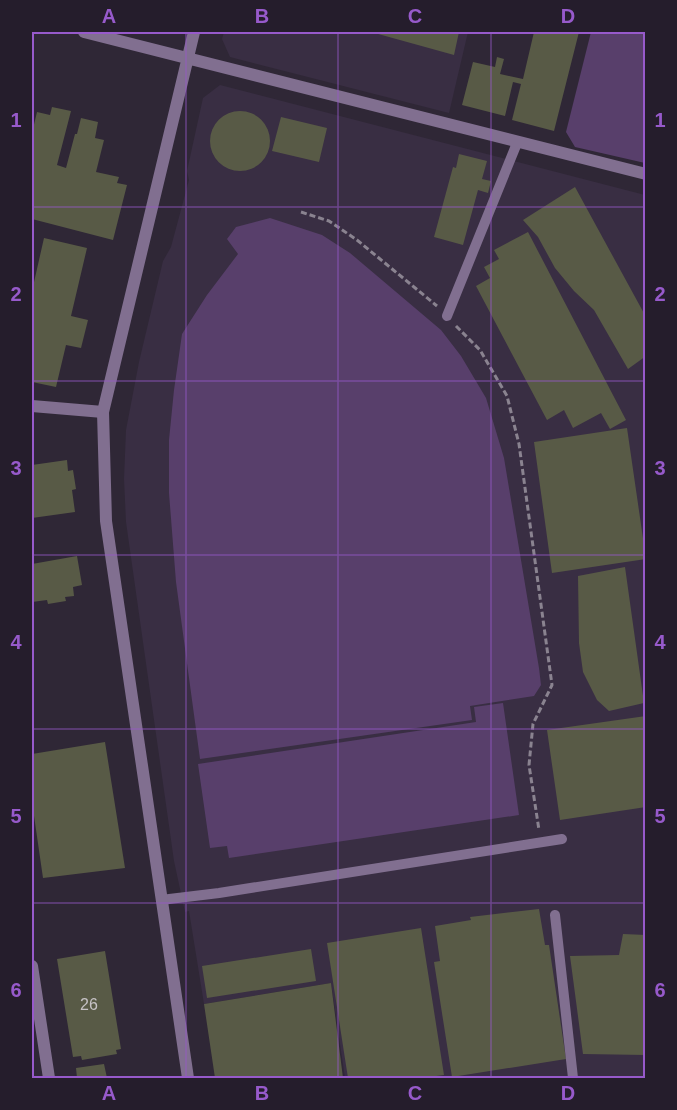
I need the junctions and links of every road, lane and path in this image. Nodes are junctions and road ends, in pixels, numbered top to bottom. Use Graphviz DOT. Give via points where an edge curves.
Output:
graph roads {
  1 [pos="84,32"];
  2 [pos="194,32"];
  3 [pos="188,57"];
  4 [pos="517,142"];
  5 [pos="645,174"];
  6 [pos="301,212"];
  7 [pos="447,316"];
  8 [pos="32,406"];
  9 [pos="103,412"];
  10 [pos="562,839"];
  11 [pos="541,843"];
  12 [pos="160,900"];
  13 [pos="555,915"];
  14 [pos="32,966"];
  15 [pos="49,1078"];
  16 [pos="188,1078"];
  17 [pos="573,1078"];
  1 -- 3 [label="street"];
  2 -- 3 [label="street"];
  3 -- 4 [label="street"];
  3 -- 9 [label="street"];
  4 -- 5 [label="street"];
  4 -- 7 [label="lane"];
  6 -- 7 [label="path" via="329,221 357,240"];
  7 -- 11 [label="path" via="480,350 507,396 519,444 552,685 533,724 529,765"];
  8 -- 9 [label="street"];
  9 -- 12 [label="street" via="106,521"];
  10 -- 11 [label="lane"];
  11 -- 12 [label="lane"];
  12 -- 16 [label="street"];
  13 -- 17 [label="lane"];
  14 -- 15 [label="street"];
}
